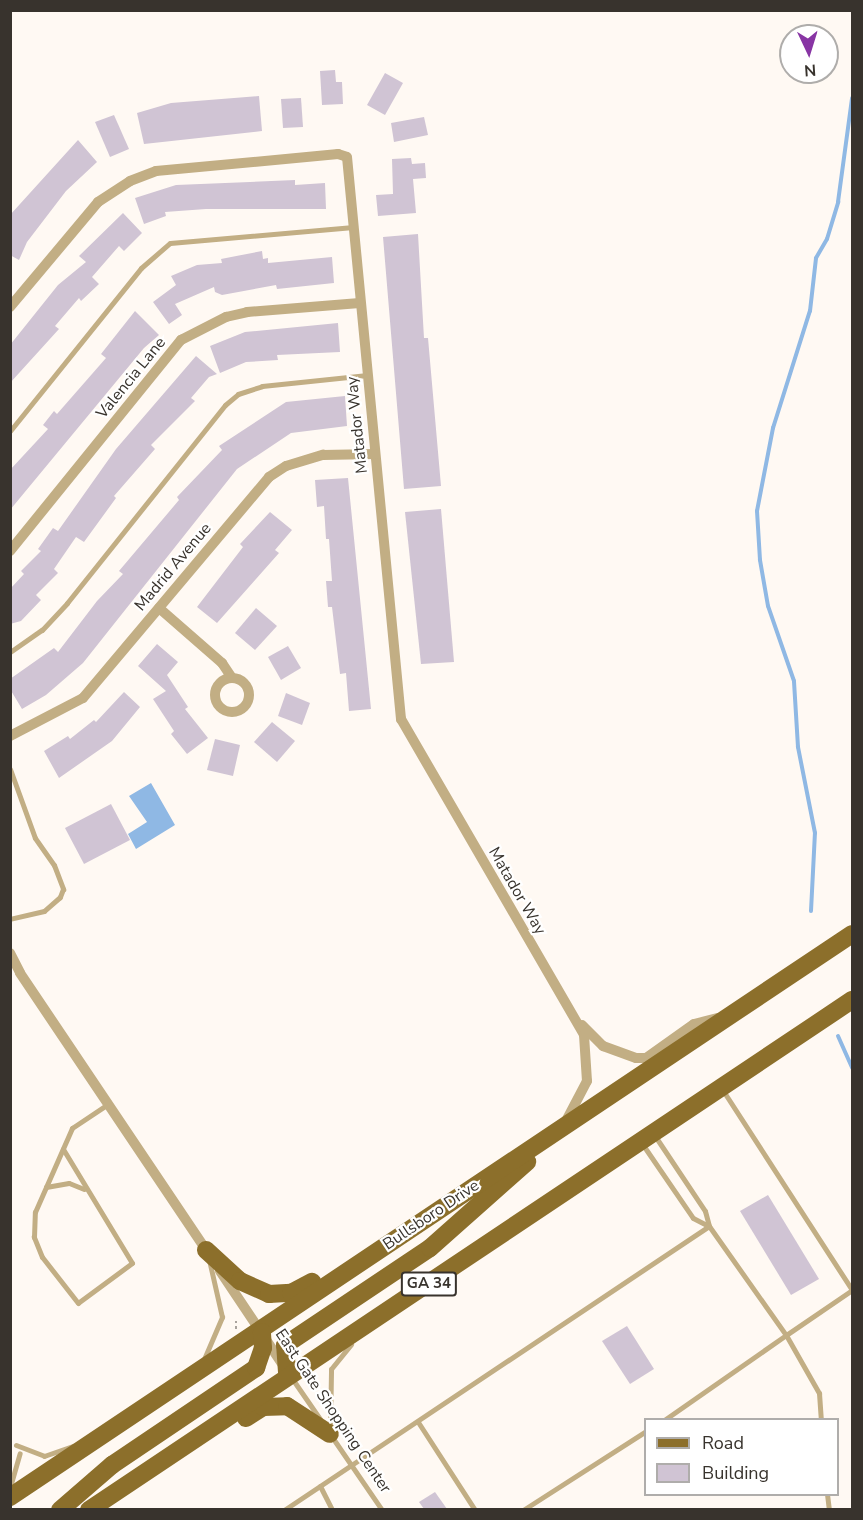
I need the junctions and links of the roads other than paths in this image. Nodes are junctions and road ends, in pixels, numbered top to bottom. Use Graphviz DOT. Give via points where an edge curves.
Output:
graph roads {
  1 [pos="353,227"];
  2 [pos="360,303"];
  3 [pos="10,307"];
  4 [pos="367,375"];
  5 [pos="10,431"];
  6 [pos="375,454"];
  7 [pos="10,551"];
  8 [pos="159,608"];
  9 [pos="10,652"];
  10 [pos="232,678"];
  11 [pos="10,736"];
  12 [pos="10,769"];
  13 [pos="10,919"];
  14 [pos="852,934"];
  15 [pos="10,953"];
  16 [pos="852,1000"];
  17 [pos="568,1009"];
  18 [pos="731,1015"];
  19 [pos="722,1088"];
  20 [pos="108,1104"];
  21 [pos="565,1127"];
  22 [pos="647,1137"];
  23 [pos="63,1149"];
  24 [pos="46,1187"];
  25 [pos="84,1188"];
  26 [pos="709,1226"];
  27 [pos="206,1250"];
  28 [pos="375,1252"];
  29 [pos="362,1329"];
  30 [pos="261,1331"];
  31 [pos="786,1335"];
  32 [pos="193,1374"];
  33 [pos="289,1374"];
  34 [pos="665,1418"];
  35 [pos="821,1418"];
  36 [pos="418,1422"];
  37 [pos="644,1432"];
  38 [pos="330,1434"];
  39 [pos="95,1440"];
  40 [pos="16,1445"];
  41 [pos="177,1450"];
  42 [pos="20,1453"];
  43 [pos="352,1466"];
  44 [pos="320,1486"];
  45 [pos="10,1487"];
  46 [pos="10,1497"];
  47 [pos="60,1509"];
  48 [pos="89,1509"];
  49 [pos="284,1509"];
  50 [pos="332,1509"];
  51 [pos="382,1509"];
  52 [pos="475,1509"];
  53 [pos="523,1509"];
  1 -- 2 [label="street, Matador Way"];
  1 -- 3 [label="street, Matador Way" via="347,157 338,154 156,171 98,202"];
  1 -- 5 [label="lane" via="170,243 141,268"];
  2 -- 4 [label="street, Matador Way"];
  2 -- 7 [label="street, Valencia Lane" via="247,312 226,317 181,340"];
  4 -- 6 [label="street, Matador Way"];
  4 -- 9 [label="lane" via="262,386 238,394 225,405 67,603 42,630"];
  6 -- 8 [label="street, Madrid Avenue" via="323,455 286,466 269,477"];
  6 -- 17 [label="street, Matador Way" via="401,719"];
  8 -- 10 [label="street" via="222,663"];
  8 -- 11 [label="street, Madrid Avenue" via="83,698 44,722"];
  12 -- 13 [label="lane" via="35,838 54,865 63,889 60,897 44,910"];
  14 -- 18 [label="main road, Bullsboro Drive"];
  15 -- 20 [label="street"];
  16 -- 19 [label="main road, GA 34"];
  17 -- 18 [label="street" via="603,1046 636,1058 646,1058 694,1024"];
  17 -- 21 [label="street, Matador Way" via="584,1035 587,1081"];
  18 -- 21 [label="main road, Bullsboro Drive"];
  19 -- 22 [label="main road, GA 34"];
  19 -- 31 [label="lane" via="852,1290"];
  20 -- 23 [label="lane" via="72,1128"];
  20 -- 27 [label="street"];
  21 -- 28 [label="main road, Bullsboro Drive"];
  21 -- 33 [label="main road" via="430,1248 285,1345"];
  22 -- 26 [label="lane" via="705,1211"];
  22 -- 26 [label="lane" via="693,1218"];
  22 -- 29 [label="main road, GA 34"];
  23 -- 24 [label="lane"];
  23 -- 25 [label="lane"];
  24 -- 25 [label="lane" via="69,1183"];
  24 -- 25 [label="lane" via="35,1212 34,1237 42,1257 78,1303 132,1263"];
  26 -- 31 [label="lane"];
  26 -- 36 [label="lane"];
  27 -- 28 [label="main road" via="240,1281 278,1295 305,1287 339,1263"];
  27 -- 30 [label="street"];
  27 -- 32 [label="lane" via="222,1317 214,1341"];
  28 -- 30 [label="main road, Bullsboro Drive"];
  29 -- 33 [label="main road, GA 34"];
  29 -- 38 [label="lane" via="331,1369"];
  30 -- 32 [label="main road, Bullsboro Drive"];
  30 -- 33 [label="street, East Gate Shopping Center"];
  30 -- 47 [label="main road" via="263,1348 256,1368 112,1465"];
  31 -- 34 [label="lane"];
  31 -- 35 [label="lane" via="819,1393"];
  32 -- 39 [label="main road, Bullsboro Drive"];
  33 -- 38 [label="lane, East Gate Shopping Center"];
  33 -- 41 [label="main road, GA 34"];
  36 -- 43 [label="lane"];
  36 -- 52 [label="lane"];
  37 -- 53 [label="lane"];
  38 -- 41 [label="main road" via="287,1406 263,1407 219,1435"];
  38 -- 43 [label="lane, East Gate Shopping Center"];
  39 -- 40 [label="lane" via="44,1456"];
  39 -- 46 [label="main road, Bullsboro Drive"];
  41 -- 48 [label="main road, GA 34"];
  42 -- 45 [label="lane"];
  43 -- 44 [label="lane"];
  43 -- 51 [label="lane, East Gate Shopping Center"];
  44 -- 49 [label="lane"];
  44 -- 50 [label="lane"];
}
